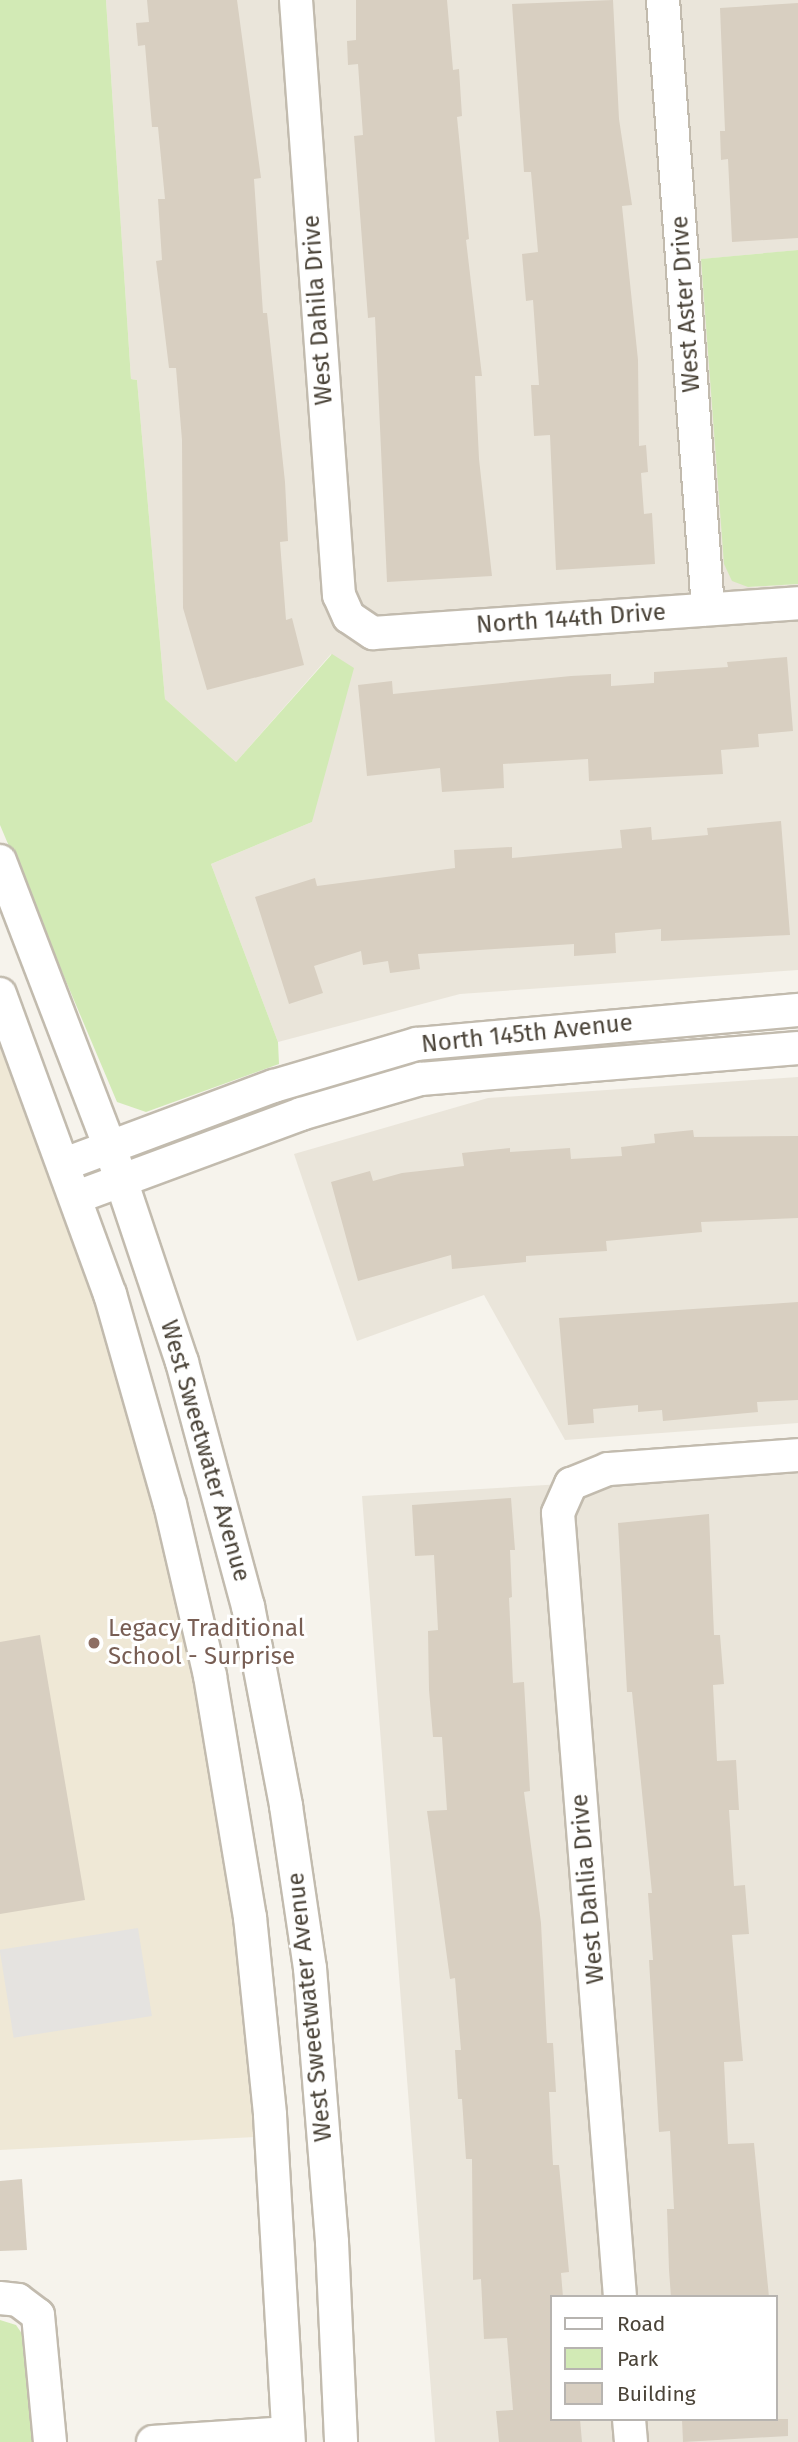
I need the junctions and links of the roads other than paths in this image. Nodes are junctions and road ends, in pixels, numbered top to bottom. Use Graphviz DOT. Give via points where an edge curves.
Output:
graph roads {
  1 [pos="296,0"];
  2 [pos="663,0"];
  3 [pos="798,603"];
  4 [pos="708,609"];
  5 [pos="349,617"];
  6 [pos="0,861"];
  7 [pos="0,994"];
  8 [pos="798,1010"];
  9 [pos="798,1048"];
  10 [pos="110,1147"];
  11 [pos="65,1164"];
  12 [pos="121,1180"];
  13 [pos="77,1197"];
  14 [pos="798,1455"];
  15 [pos="620,2295"];
  16 [pos="15,2302"];
  17 [pos="629,2421"];
  18 [pos="288,2437"];
  19 [pos="50,2442"];
  20 [pos="153,2442"];
  21 [pos="341,2442"];
  22 [pos="631,2442"];
  1 -- 5 [label="street, West Dahila Drive" via="338,594"];
  2 -- 4 [label="street, West Aster Drive"];
  3 -- 4 [label="street, North 144th Drive"];
  4 -- 5 [label="street, North 144th Drive" via="373,633"];
  6 -- 10 [label="street, West Sweetwater Avenue"];
  7 -- 11 [label="street, West Sweetwater Avenue"];
  8 -- 10 [label="street, North 145th Avenue" via="417,1044 334,1065"];
  9 -- 12 [label="street, North 145th Avenue" via="421,1079 300,1114"];
  10 -- 11 [label="street, North 145th Avenue"];
  10 -- 12 [label="street, West Sweetwater Avenue"];
  11 -- 13 [label="street, West Sweetwater Avenue"];
  12 -- 13 [label="street, North 145th Avenue"];
  12 -- 21 [label="street, West Sweetwater Avenue" via="183,1362 233,1542 286,1806 310,1968 332,2242"];
  13 -- 18 [label="street, West Sweetwater Avenue" via="170,1504 223,1751 250,1917 270,2115"];
  14 -- 15 [label="street, West Dahlia Drive" via="608,1469 571,1484 558,1513"];
  16 -- 19 [label="street" via="41,2326"];
  17 -- 22 [label="street"];
  18 -- 20 [label="street"];
}
